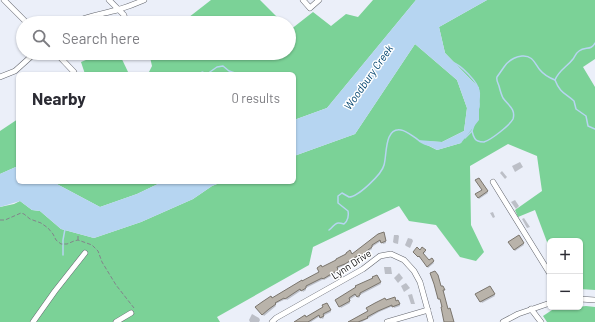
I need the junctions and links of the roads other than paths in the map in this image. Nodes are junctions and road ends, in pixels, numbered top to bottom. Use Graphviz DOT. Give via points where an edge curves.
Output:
graph roads {
  1 [pos="4,0"];
  2 [pos="109,0"];
  3 [pos="144,0"];
  4 [pos="303,0"];
  5 [pos="319,0"];
  6 [pos="118,10"];
  7 [pos="20,16"];
  8 [pos="89,16"];
  9 [pos="124,16"];
  10 [pos="27,60"];
  11 [pos="63,60"];
  12 [pos="74,72"];
  13 [pos="0,77"];
  14 [pos="493,182"];
  15 [pos="85,253"];
  16 [pos="547,269"];
  17 [pos="583,299"];
  18 [pos="595,300"];
  19 [pos="547,304"];
  20 [pos="532,308"];
  21 [pos="428,310"];
  22 [pos="131,313"];
  23 [pos="33,322"];
  24 [pos="116,322"];
  25 [pos="272,322"];
  26 [pos="386,322"];
  27 [pos="431,322"];
  28 [pos="503,322"];
  29 [pos="541,322"];
  1 -- 7 [label="street"];
  2 -- 6 [label="street"];
  3 -- 6 [label="street"];
  4 -- 5 [label="street" via="310,8"];
  6 -- 8 [label="street"];
  6 -- 9 [label="street"];
  10 -- 13 [label="street" via="16,71"];
  11 -- 12 [label="street"];
  14 -- 16 [label="street"];
  15 -- 23 [label="street"];
  17 -- 18 [label="street"];
  19 -- 20 [label="street"];
  20 -- 28 [label="street"];
  20 -- 29 [label="street"];
  21 -- 25 [label="street, Lynn Drive" via="414,271 404,260 391,254 380,256 363,269"];
  21 -- 26 [label="street"];
  21 -- 27 [label="street, Lynn Drive"];
  22 -- 24 [label="street"];
}
